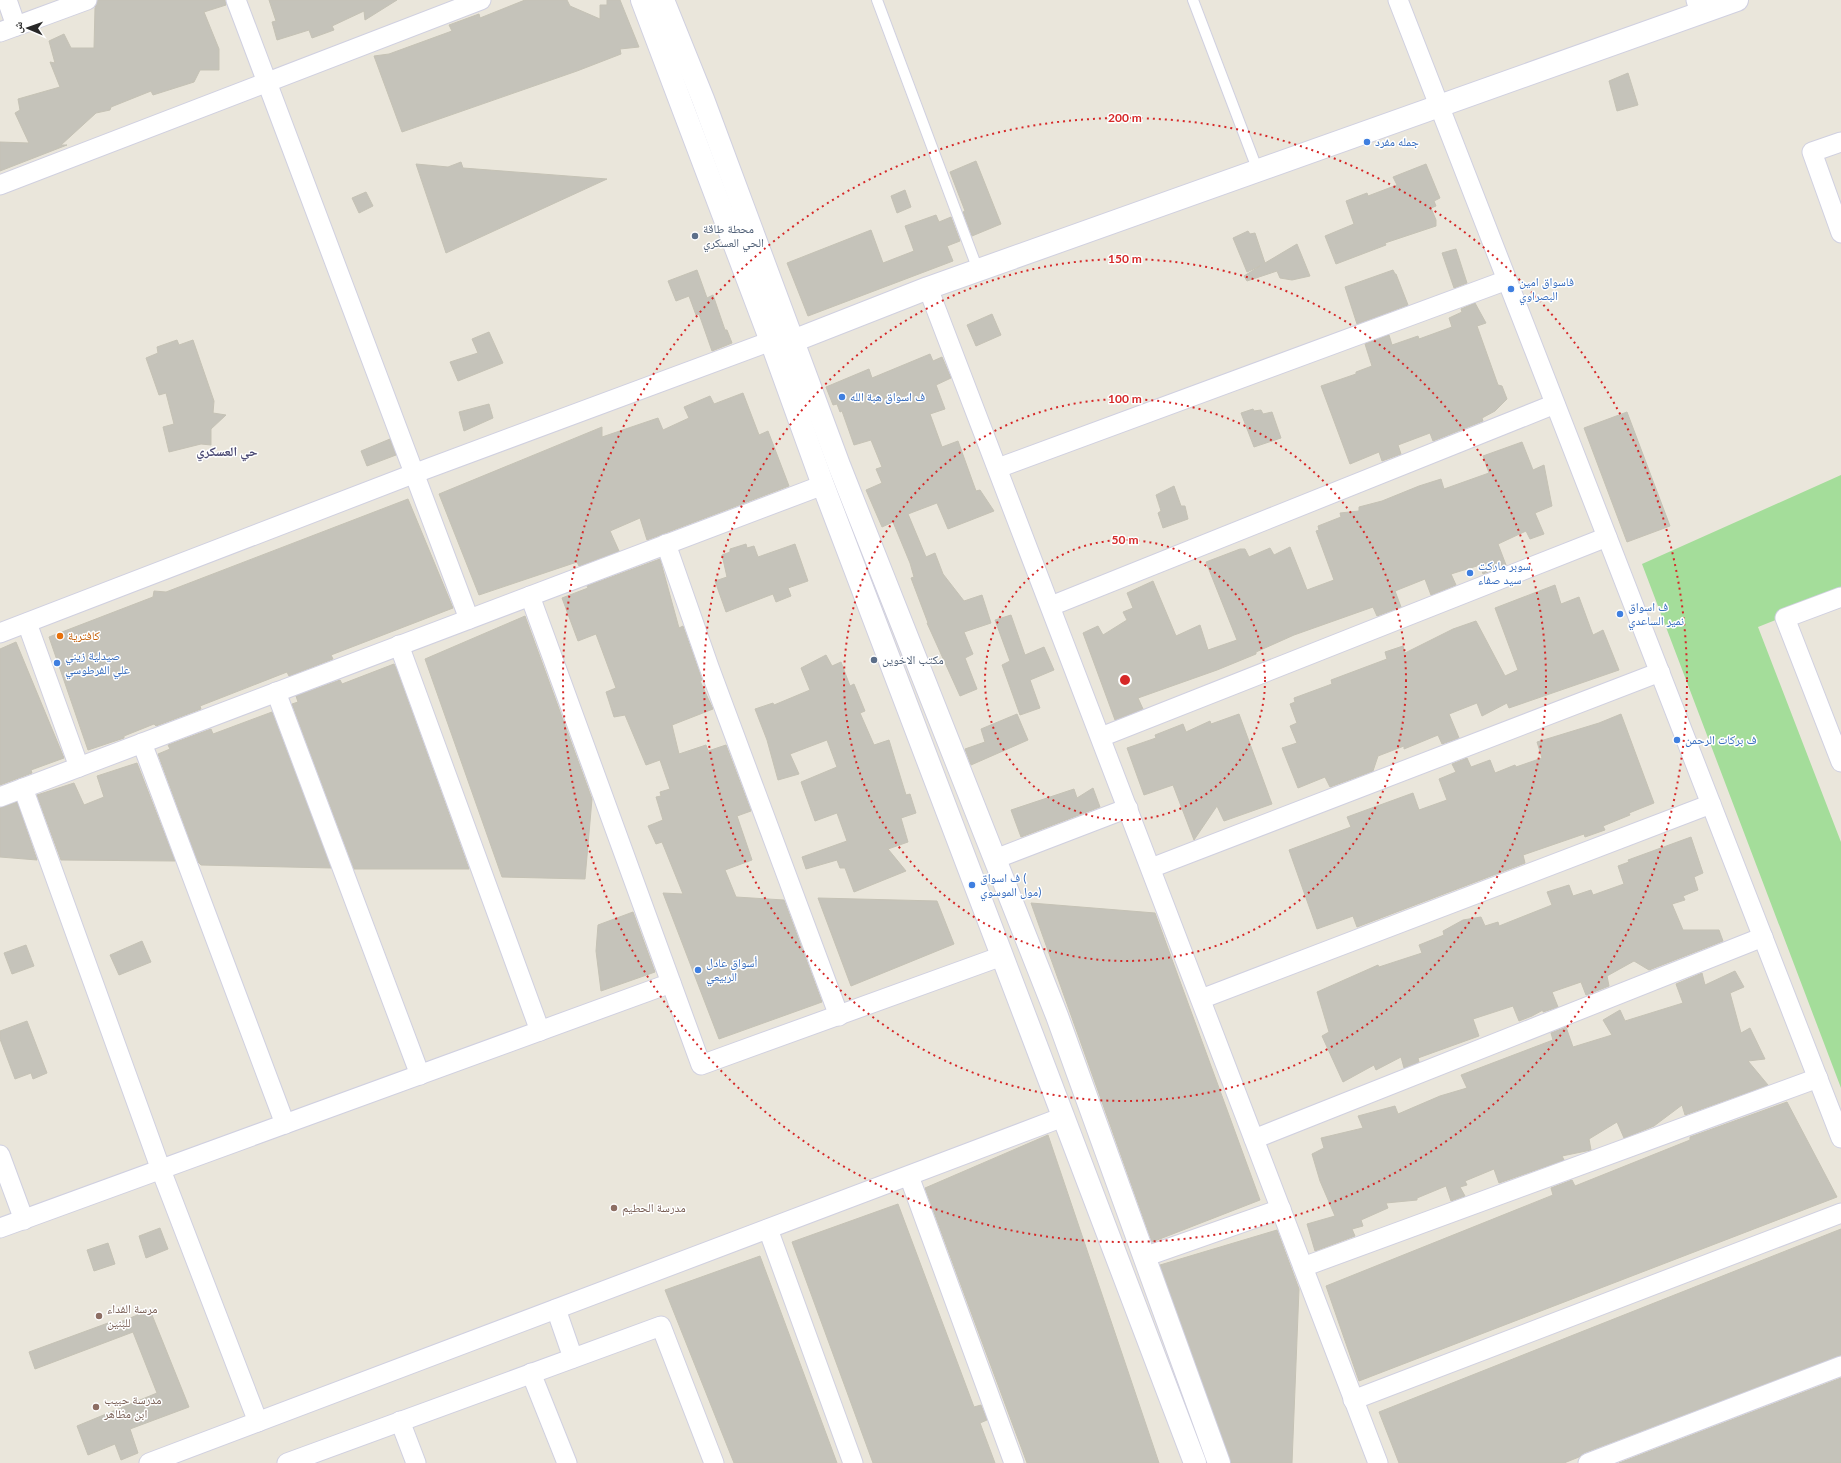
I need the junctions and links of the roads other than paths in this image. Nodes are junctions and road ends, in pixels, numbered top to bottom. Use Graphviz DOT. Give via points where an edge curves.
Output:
graph roads {
  1 [pos="7,0"];
  2 [pos="87,0"];
  3 [pos="236,0"];
  4 [pos="481,0"];
  5 [pos="642,0"];
  6 [pos="663,0"];
  7 [pos="877,0"];
  8 [pos="1193,0"];
  9 [pos="1398,0"];
  10 [pos="1737,0"];
  11 [pos="1698,7"];
  12 [pos="8,29"];
  13 [pos="266,82"];
  14 [pos="1439,107"];
  15 [pos="1841,142"];
  16 [pos="1258,171"];
  17 [pos="0,185"];
  18 [pos="1841,233"];
  19 [pos="978,270"];
  20 [pos="1507,280"];
  21 [pos="928,288"];
  22 [pos="771,341"];
  23 [pos="793,341"];
  24 [pos="1556,404"];
  25 [pos="998,468"];
  26 [pos="413,474"];
  27 [pos="823,485"];
  28 [pos="1607,536"];
  29 [pos="666,544"];
  30 [pos="530,596"];
  31 [pos="1841,597"];
  32 [pos="1050,606"];
  33 [pos="469,619"];
  34 [pos="27,623"];
  35 [pos="0,633"];
  36 [pos="400,645"];
  37 [pos="1660,672"];
  38 [pos="276,692"];
  39 [pos="1101,737"];
  40 [pos="142,743"];
  41 [pos="955,758"];
  42 [pos="1841,762"];
  43 [pos="79,767"];
  44 [pos="930,767"];
  45 [pos="23,788"];
  46 [pos="0,797"];
  47 [pos="972,803"];
  48 [pos="1711,804"];
  49 [pos="1128,808"];
  50 [pos="946,811"];
  51 [pos="995,859"];
  52 [pos="1150,868"];
  53 [pos="1763,937"];
  54 [pos="1002,956"];
  55 [pos="671,983"];
  56 [pos="1201,999"];
  57 [pos="839,1016"];
  58 [pos="540,1031"];
  59 [pos="420,1075"];
  60 [pos="1818,1078"];
  61 [pos="1063,1117"];
  62 [pos="285,1124"];
  63 [pos="1841,1138"];
  64 [pos="1254,1139"];
  65 [pos="0,1155"];
  66 [pos="161,1170"];
  67 [pos="909,1176"];
  68 [pos="1281,1209"];
  69 [pos="1841,1213"];
  70 [pos="24,1220"];
  71 [pos="0,1228"];
  72 [pos="768,1229"];
  73 [pos="1144,1257"];
  74 [pos="1303,1267"];
  75 [pos="556,1309"];
  76 [pos="573,1358"];
  77 [pos="1841,1366"];
  78 [pos="532,1374"];
  79 [pos="1353,1400"];
  80 [pos="400,1421"];
  81 [pos="258,1422"];
  82 [pos="149,1463"];
  83 [pos="287,1463"];
  84 [pos="416,1463"];
  85 [pos="567,1463"];
  86 [pos="714,1463"];
  87 [pos="854,1463"];
  88 [pos="1014,1463"];
  89 [pos="1195,1463"];
  90 [pos="1219,1463"];
  91 [pos="1378,1463"];
  92 [pos="1588,1463"];
  1 -- 12 [label="street"];
  2 -- 12 [label="street"];
  3 -- 13 [label="street"];
  4 -- 13 [label="street"];
  5 -- 22 [label="street"];
  6 -- 23 [label="street" via="703,99"];
  7 -- 19 [label="lane"];
  8 -- 16 [label="lane"];
  9 -- 14 [label="street"];
  10 -- 11 [label="street"];
  11 -- 14 [label="street"];
  13 -- 17 [label="street"];
  13 -- 26 [label="street"];
  14 -- 16 [label="street"];
  14 -- 20 [label="street"];
  15 -- 18 [label="street" via="1812,152"];
  16 -- 19 [label="street"];
  19 -- 21 [label="street"];
  20 -- 24 [label="street"];
  20 -- 25 [label="street"];
  21 -- 23 [label="street"];
  21 -- 25 [label="street"];
  22 -- 26 [label="street"];
  22 -- 27 [label="street"];
  23 -- 41 [label="street" via="839,465"];
  24 -- 28 [label="street"];
  24 -- 32 [label="street"];
  25 -- 32 [label="street"];
  26 -- 33 [label="street"];
  26 -- 34 [label="street"];
  27 -- 29 [label="street"];
  27 -- 44 [label="street"];
  28 -- 37 [label="street"];
  28 -- 39 [label="street"];
  29 -- 30 [label="street"];
  29 -- 57 [label="street"];
  30 -- 33 [label="street"];
  30 -- 55 [label="street"];
  31 -- 42 [label="street" via="1785,618"];
  32 -- 39 [label="street"];
  33 -- 36 [label="street"];
  34 -- 35 [label="street"];
  34 -- 43 [label="street"];
  36 -- 38 [label="street"];
  36 -- 58 [label="street"];
  37 -- 48 [label="street"];
  37 -- 52 [label="street"];
  38 -- 40 [label="street"];
  38 -- 59 [label="street"];
  39 -- 49 [label="street"];
  40 -- 43 [label="street"];
  40 -- 62 [label="street"];
  41 -- 44 [label="street" via="948,768 935,770"];
  41 -- 47 [label="street"];
  43 -- 45 [label="street"];
  44 -- 50 [label="street"];
  45 -- 46 [label="street"];
  45 -- 66 [label="street"];
  47 -- 50 [label="street" via="960,798 949,804"];
  47 -- 51 [label="street"];
  48 -- 53 [label="street"];
  48 -- 56 [label="street"];
  49 -- 51 [label="street"];
  49 -- 52 [label="street"];
  50 -- 54 [label="street"];
  51 -- 73 [label="street" via="1057,1016"];
  52 -- 56 [label="street"];
  53 -- 60 [label="street"];
  53 -- 64 [label="street"];
  54 -- 57 [label="street"];
  54 -- 61 [label="street"];
  55 -- 57 [label="street" via="701,1065"];
  55 -- 58 [label="street"];
  56 -- 64 [label="street"];
  58 -- 59 [label="street"];
  59 -- 62 [label="street"];
  60 -- 63 [label="street"];
  60 -- 74 [label="street"];
  61 -- 67 [label="street"];
  61 -- 89 [label="street"];
  62 -- 66 [label="street"];
  64 -- 68 [label="street"];
  65 -- 70 [label="street"];
  66 -- 70 [label="street"];
  66 -- 81 [label="street"];
  67 -- 72 [label="street"];
  67 -- 88 [label="street"];
  68 -- 73 [label="street"];
  68 -- 74 [label="street"];
  69 -- 79 [label="street"];
  70 -- 71 [label="street"];
  72 -- 75 [label="street"];
  72 -- 87 [label="street"];
  73 -- 90 [label="street"];
  74 -- 79 [label="street"];
  75 -- 76 [label="street"];
  75 -- 81 [label="street"];
  76 -- 78 [label="street"];
  76 -- 86 [label="street" via="661,1326"];
  77 -- 92 [label="street"];
  78 -- 80 [label="street"];
  78 -- 85 [label="street"];
  79 -- 91 [label="street"];
  80 -- 83 [label="street"];
  80 -- 84 [label="street"];
  81 -- 82 [label="street"];
}
